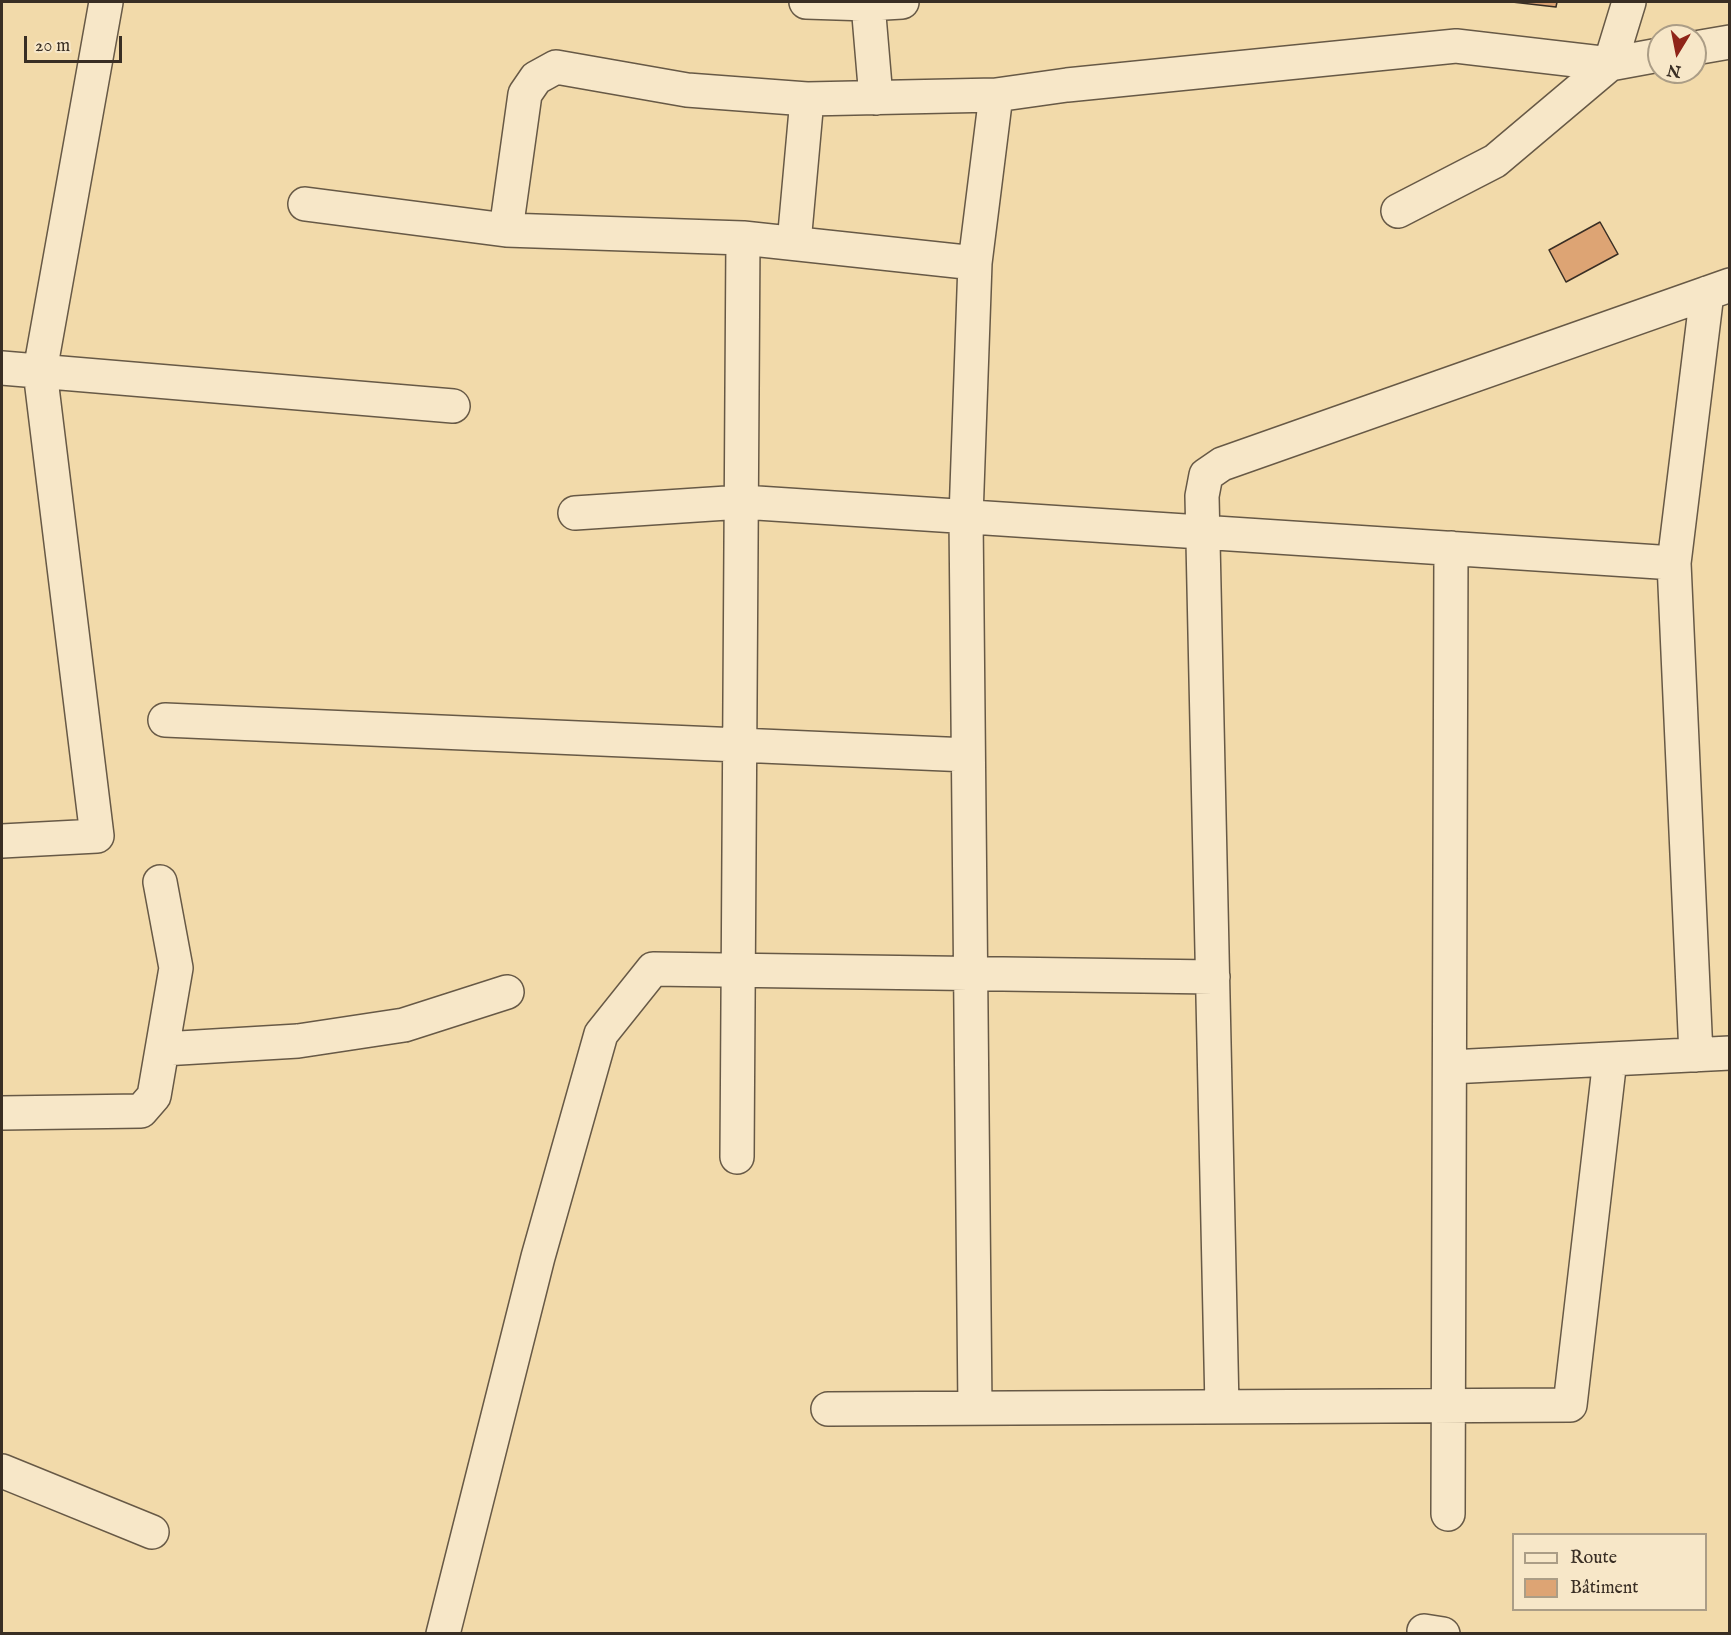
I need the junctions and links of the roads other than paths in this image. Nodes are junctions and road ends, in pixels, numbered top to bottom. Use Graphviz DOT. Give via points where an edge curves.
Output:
graph roads {
  1 [pos="106,2"];
  2 [pos="806,2"];
  3 [pos="902,2"];
  4 [pos="1629,2"];
  5 [pos="868,4"];
  6 [pos="1730,42"];
  7 [pos="1707,46"];
  8 [pos="1647,57"];
  9 [pos="1610,64"];
  10 [pos="996,95"];
  11 [pos="876,98"];
  12 [pos="807,99"];
  13 [pos="304,204"];
  14 [pos="1398,211"];
  15 [pos="506,230"];
  16 [pos="743,238"];
  17 [pos="794,243"];
  18 [pos="975,263"];
  19 [pos="1718,289"];
  20 [pos="2,368"];
  21 [pos="40,371"];
  22 [pos="453,406"];
  23 [pos="742,502"];
  24 [pos="575,513"];
  25 [pos="966,517"];
  26 [pos="1203,532"];
  27 [pos="1451,548"];
  28 [pos="1674,563"];
  29 [pos="165,720"];
  30 [pos="740,745"];
  31 [pos="968,754"];
  32 [pos="2,841"];
  33 [pos="160,882"];
  34 [pos="738,970"];
  35 [pos="971,974"];
  36 [pos="1213,977"];
  37 [pos="507,993"];
  38 [pos="162,1049"];
  39 [pos="1730,1053"];
  40 [pos="1696,1055"];
  41 [pos="1610,1059"];
  42 [pos="1450,1067"];
  43 [pos="2,1113"];
  44 [pos="737,1157"];
  45 [pos="1449,1406"];
  46 [pos="1222,1407"];
  47 [pos="975,1408"];
  48 [pos="828,1409"];
  49 [pos="2,1471"];
  50 [pos="1448,1514"];
  51 [pos="152,1532"];
  52 [pos="443,1634"];
  1 -- 21 [label="street"];
  2 -- 5 [label="street"];
  3 -- 5 [label="street"];
  4 -- 9 [label="street"];
  5 -- 11 [label="street"];
  6 -- 7 [label="street"];
  8 -- 9 [label="street"];
  9 -- 10 [label="street" via="1456,46"];
  9 -- 14 [label="street" via="1495,161"];
  10 -- 11 [label="street"];
  10 -- 18 [label="street"];
  11 -- 12 [label="street"];
  12 -- 15 [label="street" via="687,90 556,67 536,78 525,94"];
  12 -- 17 [label="street"];
  13 -- 15 [label="street"];
  15 -- 16 [label="street"];
  16 -- 17 [label="street"];
  16 -- 23 [label="street"];
  17 -- 18 [label="street"];
  18 -- 25 [label="street"];
  19 -- 26 [label="street" via="1222,464 1206,476"];
  19 -- 28 [label="street"];
  20 -- 21 [label="street"];
  21 -- 22 [label="street"];
  21 -- 32 [label="street" via="97,836"];
  23 -- 24 [label="street"];
  23 -- 25 [label="street"];
  23 -- 30 [label="street"];
  25 -- 26 [label="street"];
  25 -- 31 [label="street"];
  26 -- 27 [label="street"];
  26 -- 36 [label="street"];
  27 -- 28 [label="street"];
  27 -- 42 [label="street"];
  28 -- 40 [label="street"];
  29 -- 30 [label="street"];
  30 -- 31 [label="street"];
  30 -- 34 [label="street"];
  31 -- 35 [label="street"];
  33 -- 38 [label="street" via="176,968"];
  34 -- 35 [label="street"];
  34 -- 44 [label="street"];
  34 -- 52 [label="street" via="653,969 601,1034 538,1257"];
  35 -- 36 [label="street"];
  35 -- 47 [label="street"];
  36 -- 46 [label="street"];
  37 -- 38 [label="street" via="404,1025 298,1041"];
  38 -- 43 [label="street" via="154,1096 141,1111"];
  39 -- 40 [label="street"];
  40 -- 41 [label="street"];
  41 -- 42 [label="street"];
  41 -- 45 [label="street" via="1570,1405"];
  42 -- 45 [label="street"];
  45 -- 46 [label="street"];
  45 -- 50 [label="street"];
  46 -- 47 [label="street"];
  47 -- 48 [label="street"];
  49 -- 51 [label="street"];
}
